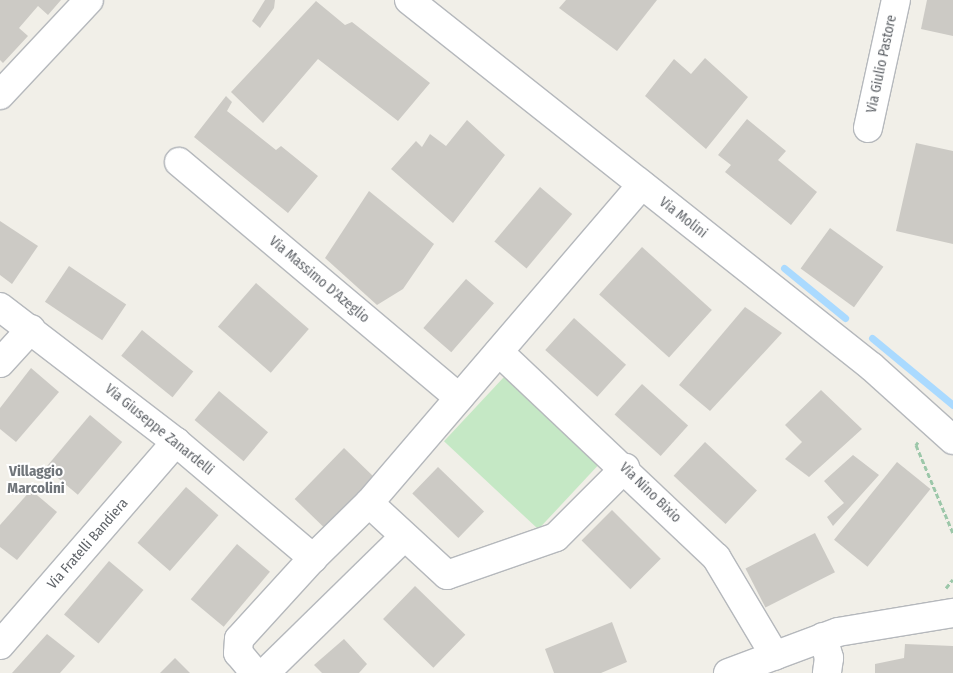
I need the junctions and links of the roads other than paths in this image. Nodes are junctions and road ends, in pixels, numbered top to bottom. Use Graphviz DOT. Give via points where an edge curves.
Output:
graph roads {
  1 [pos="89,0"];
  2 [pos="408,0"];
  3 [pos="896,0"];
  4 [pos="0,95"];
  5 [pos="868,128"];
  6 [pos="179,162"];
  7 [pos="642,185"];
  8 [pos="0,307"];
  9 [pos="31,329"];
  10 [pos="499,352"];
  11 [pos="0,363"];
  12 [pos="459,398"];
  13 [pos="953,440"];
  14 [pos="176,442"];
  15 [pos="625,468"];
  16 [pos="369,503"];
  17 [pos="404,537"];
  18 [pos="313,558"];
  19 [pos="953,613"];
  20 [pos="823,636"];
  21 [pos="0,645"];
  22 [pos="775,656"];
  23 [pos="255,673"];
  24 [pos="265,673"];
  25 [pos="728,673"];
  26 [pos="827,673"];
  1 -- 4 [label="street"];
  2 -- 7 [label="street, Via Molini"];
  3 -- 5 [label="street, Via Giulio Pastore"];
  6 -- 12 [label="street, Via Massimo D'Azeglio"];
  7 -- 10 [label="street"];
  7 -- 13 [label="street, Via Molini" via="872,367"];
  8 -- 9 [label="street, Via Giuseppe Zanardelli"];
  9 -- 11 [label="street"];
  9 -- 14 [label="street, Via Giuseppe Zanardelli"];
  10 -- 12 [label="street"];
  10 -- 15 [label="street, Via Nino Bixio"];
  12 -- 16 [label="street"];
  14 -- 18 [label="street, Via Giuseppe Zanardelli"];
  14 -- 21 [label="street, Via Fratelli Bandiera"];
  15 -- 17 [label="street" via="556,537 446,575"];
  15 -- 22 [label="street, Via Nino Bixio" via="716,557"];
  16 -- 17 [label="street"];
  16 -- 18 [label="street"];
  17 -- 24 [label="street"];
  18 -- 23 [label="street" via="239,640 238,653"];
  19 -- 20 [label="street" via="882,623"];
  20 -- 22 [label="street"];
  20 -- 26 [label="street" via="829,658"];
  22 -- 25 [label="street"];
}
